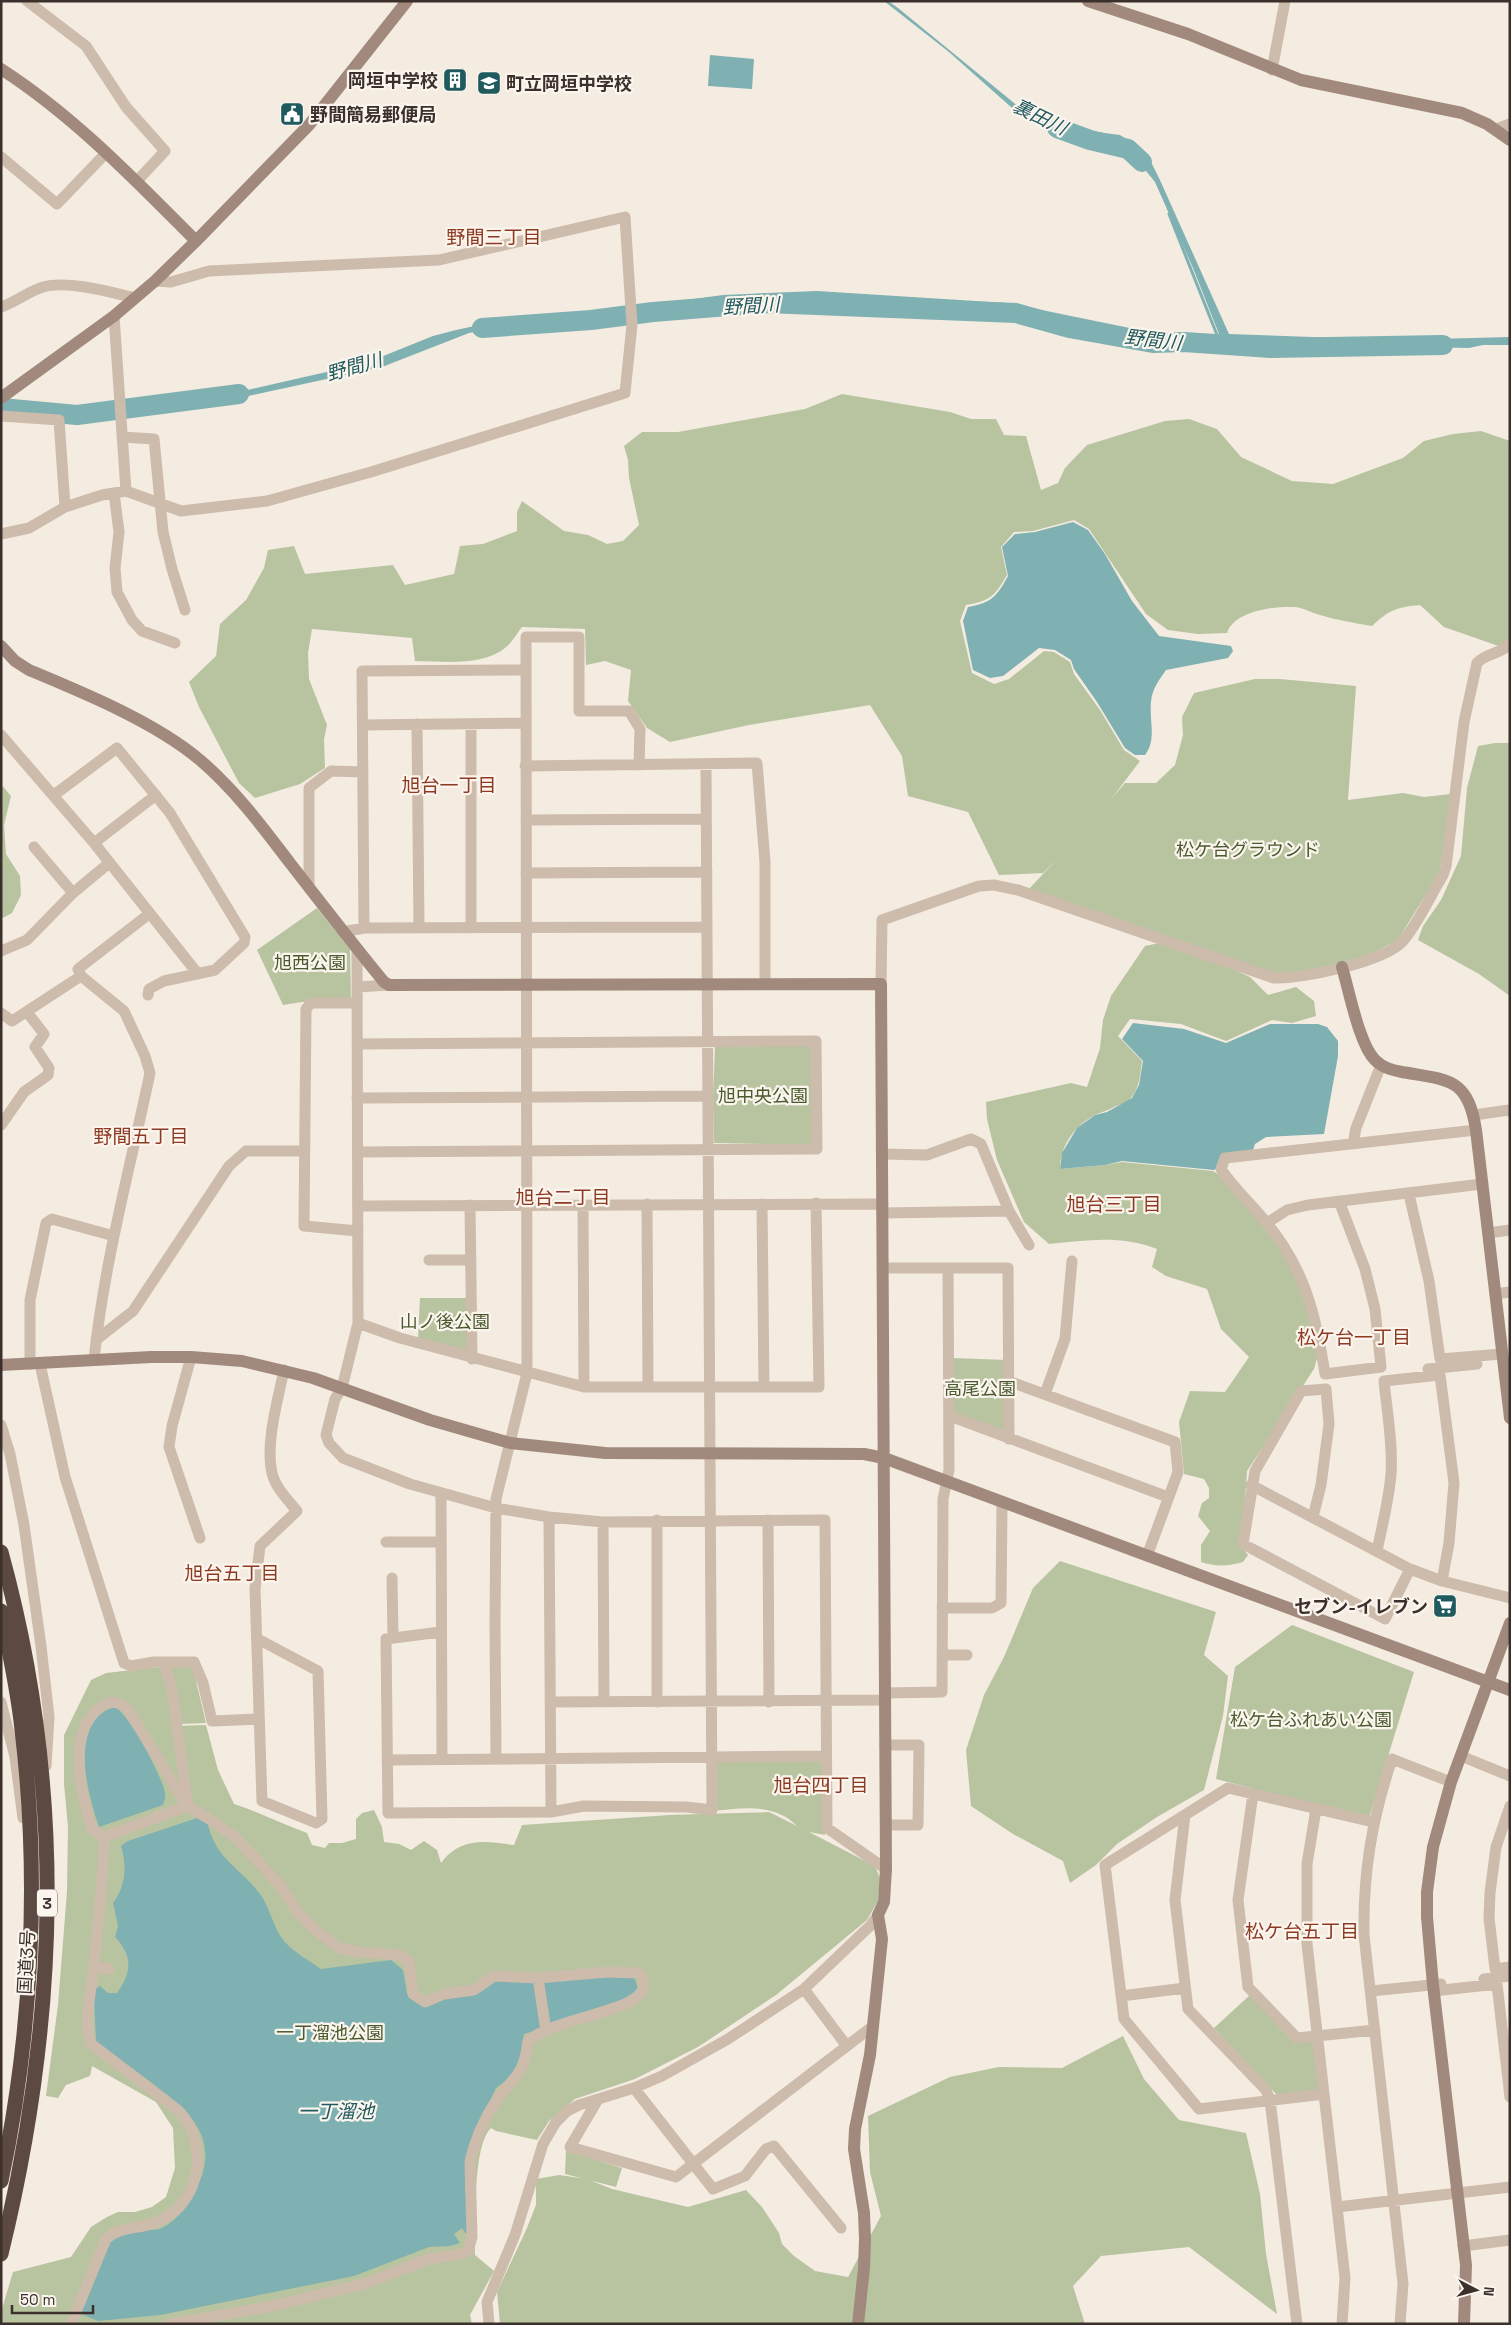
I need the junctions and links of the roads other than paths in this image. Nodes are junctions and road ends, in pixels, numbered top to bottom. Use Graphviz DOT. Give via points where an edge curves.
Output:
graph roads {
  1 [pos="27,1"];
  2 [pos="408,1"];
  3 [pos="1088,1"];
  4 [pos="1285,1"];
  5 [pos="1,69"];
  6 [pos="1272,70"];
  7 [pos="1510,124"];
  8 [pos="1496,129"];
  9 [pos="1510,140"];
  10 [pos="106,153"];
  11 [pos="1,157"];
  12 [pos="136,181"];
  13 [pos="196,241"];
  14 [pos="155,281"];
  15 [pos="135,298"];
  16 [pos="1,307"];
  17 [pos="114,316"];
  18 [pos="1,398"];
  19 [pos="1,416"];
  20 [pos="122,437"];
  21 [pos="126,491"];
  22 [pos="114,493"];
  23 [pos="162,504"];
  24 [pos="65,507"];
  25 [pos="1,534"];
  26 [pos="185,610"];
  27 [pos="175,643"];
  28 [pos="1510,644"];
  29 [pos="1,646"];
  30 [pos="526,670"];
  31 [pos="418,724"];
  32 [pos="471,724"];
  33 [pos="525,724"];
  34 [pos="363,725"];
  35 [pos="1,735"];
  36 [pos="640,765"];
  37 [pos="706,765"];
  38 [pos="526,766"];
  39 [pos="363,772"];
  40 [pos="54,795"];
  41 [pos="156,795"];
  42 [pos="706,819"];
  43 [pos="526,820"];
  44 [pos="94,843"];
  45 [pos="34,847"];
  46 [pos="109,863"];
  47 [pos="707,872"];
  48 [pos="526,873"];
  49 [pos="310,888"];
  50 [pos="73,893"];
  51 [pos="149,914"];
  52 [pos="707,926"];
  53 [pos="364,928"];
  54 [pos="419,928"];
  55 [pos="471,928"];
  56 [pos="526,928"];
  57 [pos="343,932"];
  58 [pos="357,949"];
  59 [pos="1,952"];
  60 [pos="1342,967"];
  61 [pos="198,974"];
  62 [pos="81,976"];
  63 [pos="708,984"];
  64 [pos="765,984"];
  65 [pos="881,984"];
  66 [pos="389,985"];
  67 [pos="357,986"];
  68 [pos="526,986"];
  69 [pos="148,995"];
  70 [pos="357,1003"];
  71 [pos="27,1012"];
  72 [pos="1,1013"];
  73 [pos="708,1042"];
  74 [pos="527,1043"];
  75 [pos="357,1044"];
  76 [pos="1381,1065"];
  77 [pos="708,1096"];
  78 [pos="527,1097"];
  79 [pos="357,1098"];
  80 [pos="1510,1111"];
  81 [pos="1474,1115"];
  82 [pos="1,1125"];
  83 [pos="1476,1130"];
  84 [pos="1354,1144"];
  85 [pos="708,1149"];
  86 [pos="304,1151"];
  87 [pos="527,1151"];
  88 [pos="358,1152"];
  89 [pos="882,1154"];
  90 [pos="1482,1184"];
  91 [pos="1409,1194"];
  92 [pos="1339,1202"];
  93 [pos="527,1204"];
  94 [pos="647,1204"];
  95 [pos="708,1204"];
  96 [pos="762,1204"];
  97 [pos="816,1204"];
  98 [pos="470,1205"];
  99 [pos="583,1205"];
  100 [pos="358,1206"];
  101 [pos="882,1208"];
  102 [pos="1009,1211"];
  103 [pos="1267,1223"];
  104 [pos="1510,1230"];
  105 [pos="358,1231"];
  106 [pos="1488,1233"];
  107 [pos="114,1236"];
  108 [pos="1028,1245"];
  109 [pos="430,1260"];
  110 [pos="471,1260"];
  111 [pos="1072,1261"];
  112 [pos="883,1268"];
  113 [pos="948,1268"];
  114 [pos="1510,1292"];
  115 [pos="1495,1294"];
  116 [pos="358,1323"];
  117 [pos="96,1340"];
  118 [pos="191,1357"];
  119 [pos="1503,1357"];
  120 [pos="472,1358"];
  121 [pos="94,1360"];
  122 [pos="3,1363"];
  123 [pos="35,1364"];
  124 [pos="284,1370"];
  125 [pos="527,1373"];
  126 [pos="1008,1381"];
  127 [pos="1321,1381"];
  128 [pos="584,1387"];
  129 [pos="648,1387"];
  130 [pos="710,1387"];
  131 [pos="764,1387"];
  132 [pos="342,1388"];
  133 [pos="1045,1394"];
  134 [pos="950,1416"];
  135 [pos="1510,1418"];
  136 [pos="1,1424"];
  137 [pos="1009,1438"];
  138 [pos="510,1443"];
  139 [pos="710,1453"];
  140 [pos="884,1458"];
  141 [pos="946,1482"];
  142 [pos="1251,1485"];
  143 [pos="440,1494"];
  144 [pos="1168,1497"];
  145 [pos="1002,1503"];
  146 [pos="496,1508"];
  147 [pos="549,1517"];
  148 [pos="1313,1517"];
  149 [pos="657,1520"];
  150 [pos="710,1520"];
  151 [pos="768,1520"];
  152 [pos="603,1522"];
  153 [pos="200,1538"];
  154 [pos="386,1542"];
  155 [pos="440,1542"];
  156 [pos="1377,1551"];
  157 [pos="1,1552"];
  158 [pos="1147,1556"];
  159 [pos="1410,1569"];
  160 [pos="392,1578"];
  161 [pos="1442,1581"];
  162 [pos="1510,1598"];
  163 [pos="942,1608"];
  164 [pos="1,1611"];
  165 [pos="1510,1623"];
  166 [pos="440,1632"];
  167 [pos="393,1638"];
  168 [pos="258,1639"];
  169 [pos="942,1655"];
  170 [pos="967,1655"];
  171 [pos="164,1662"];
  172 [pos="1489,1683"];
  173 [pos="1510,1690"];
  174 [pos="885,1696"];
  175 [pos="826,1701"];
  176 [pos="1,1702"];
  177 [pos="550,1702"];
  178 [pos="604,1702"];
  179 [pos="656,1702"];
  180 [pos="711,1702"];
  181 [pos="769,1702"];
  182 [pos="259,1719"];
  183 [pos="885,1745"];
  184 [pos="711,1756"];
  185 [pos="826,1756"];
  186 [pos="1461,1756"];
  187 [pos="496,1758"];
  188 [pos="550,1758"];
  189 [pos="442,1759"];
  190 [pos="387,1760"];
  191 [pos="1510,1776"];
  192 [pos="1452,1782"];
  193 [pos="44,1790"];
  194 [pos="1253,1794"];
  195 [pos="187,1806"];
  196 [pos="1510,1806"];
  197 [pos="1316,1809"];
  198 [pos="551,1812"];
  199 [pos="1185,1815"];
  200 [pos="1373,1822"];
  201 [pos="886,1825"];
  202 [pos="104,1837"];
  203 [pos="886,1869"];
  204 [pos="31,1877"];
  205 [pos="878,1915"];
  206 [pos="94,1967"];
  207 [pos="1510,1967"];
  208 [pos="109,1969"];
  209 [pos="1510,1976"];
  210 [pos="538,1978"];
  211 [pos="1185,1988"];
  212 [pos="1434,1988"];
  213 [pos="804,1989"];
  214 [pos="1371,1991"];
  215 [pos="1121,1996"];
  216 [pos="873,2026"];
  217 [pos="1375,2030"];
  218 [pos="546,2031"];
  219 [pos="1318,2037"];
  220 [pos="846,2045"];
  221 [pos="634,2088"];
  222 [pos="1324,2094"];
  223 [pos="1510,2097"];
  224 [pos="597,2100"];
  225 [pos="1270,2100"];
  226 [pos="5,2147"];
  227 [pos="693,2164"];
  228 [pos="1,2181"];
  229 [pos="1510,2187"];
  230 [pos="1458,2193"];
  231 [pos="1395,2200"];
  232 [pos="1337,2207"];
  233 [pos="841,2228"];
  234 [pos="1510,2240"];
  235 [pos="1464,2246"];
  236 [pos="1,2254"];
  237 [pos="70,2324"];
  238 [pos="170,2324"];
  239 [pos="489,2324"];
  240 [pos="858,2324"];
  241 [pos="1297,2324"];
  242 [pos="1342,2324"];
  243 [pos="1400,2324"];
  244 [pos="1464,2324"];
  1 -- 12 [label="street" via="86,46 126,107 166,151"];
  2 -- 13 [label="street" via="309,125"];
  3 -- 6 [label="street" via="1188,34"];
  4 -- 6 [label="street"];
  5 -- 10 [label="street"];
  6 -- 8 [label="street" via="1301,80 1462,113"];
  7 -- 8 [label="street"];
  8 -- 9 [label="street"];
  10 -- 11 [label="street" via="57,204"];
  10 -- 12 [label="street"];
  12 -- 13 [label="street"];
  13 -- 14 [label="street"];
  14 -- 15 [label="street"];
  14 -- 23 [label="street" via="171,282 209,271 439,260 625,217 632,325 626,393 267,502 227,504 195,511 181,511"];
  15 -- 16 [label="street" via="65,286 43,287"];
  15 -- 17 [label="street"];
  17 -- 18 [label="street"];
  17 -- 20 [label="street"];
  19 -- 24 [label="street" via="59,420"];
  20 -- 21 [label="street"];
  20 -- 23 [label="street" via="154,439"];
  21 -- 22 [label="street"];
  21 -- 23 [label="street"];
  22 -- 24 [label="street"];
  22 -- 27 [label="street" via="120,532 115,568 117,592 142,631"];
  23 -- 26 [label="street" via="163,532"];
  24 -- 25 [label="street" via="29,528"];
  28 -- 60 [label="street" via="1482,657 1472,679 1443,875 1402,942 1388,952"];
  29 -- 49 [label="street" via="29,670 170,738 200,760 242,801"];
  30 -- 33 [label="street"];
  30 -- 34 [label="street" via="362,671"];
  30 -- 36 [label="street" via="526,637 579,637 579,711 630,711 640,729"];
  31 -- 32 [label="street"];
  31 -- 34 [label="street"];
  31 -- 54 [label="street"];
  32 -- 33 [label="street"];
  32 -- 55 [label="street"];
  33 -- 38 [label="street"];
  34 -- 39 [label="street"];
  35 -- 40 [label="street"];
  36 -- 37 [label="street"];
  36 -- 38 [label="street"];
  37 -- 42 [label="street"];
  37 -- 64 [label="street" via="757,763 765,862"];
  38 -- 43 [label="street"];
  39 -- 49 [label="street" via="331,771 309,788"];
  39 -- 53 [label="street"];
  40 -- 41 [label="street" via="117,748"];
  40 -- 44 [label="street"];
  41 -- 44 [label="street"];
  41 -- 61 [label="street" via="245,938 244,943 215,970"];
  42 -- 43 [label="street"];
  42 -- 47 [label="street"];
  43 -- 48 [label="street"];
  44 -- 46 [label="street"];
  45 -- 50 [label="street"];
  46 -- 50 [label="street"];
  46 -- 51 [label="street"];
  47 -- 48 [label="street"];
  47 -- 52 [label="street"];
  48 -- 56 [label="street"];
  49 -- 57 [label="street"];
  50 -- 59 [label="street" via="27,940"];
  51 -- 61 [label="street"];
  51 -- 62 [label="street" via="78,969"];
  52 -- 56 [label="street"];
  52 -- 63 [label="street"];
  53 -- 54 [label="street"];
  53 -- 57 [label="street"];
  54 -- 55 [label="street"];
  55 -- 56 [label="street"];
  56 -- 68 [label="street"];
  57 -- 58 [label="street"];
  58 -- 66 [label="street"];
  58 -- 67 [label="street"];
  60 -- 65 [label="street" via="1274,978 1018,890 994,885 966,890 882,920"];
  60 -- 76 [label="street" via="1367,1049"];
  61 -- 69 [label="street" via="164,981 149,989"];
  62 -- 71 [label="street"];
  62 -- 107 [label="street" via="124,1011 150,1073"];
  63 -- 64 [label="street"];
  63 -- 68 [label="street"];
  63 -- 73 [label="street"];
  64 -- 65 [label="street"];
  65 -- 89 [label="street"];
  66 -- 67 [label="street"];
  66 -- 68 [label="street"];
  67 -- 70 [label="street"];
  68 -- 74 [label="street"];
  70 -- 75 [label="street"];
  70 -- 86 [label="street" via="311,1003 306,1009"];
  71 -- 72 [label="street" via="12,1020"];
  71 -- 82 [label="street" via="44,1034 35,1047 49,1068 48,1075 24,1092"];
  73 -- 74 [label="street"];
  73 -- 77 [label="street"];
  73 -- 85 [label="street" via="816,1041 817,1139 817,1149"];
  74 -- 75 [label="street"];
  74 -- 78 [label="street"];
  75 -- 79 [label="street"];
  76 -- 81 [label="street" via="1390,1070 1448,1080 1465,1093"];
  76 -- 84 [label="street" via="1356,1128"];
  77 -- 78 [label="street"];
  77 -- 85 [label="street"];
  78 -- 79 [label="street"];
  78 -- 87 [label="street"];
  79 -- 88 [label="street"];
  80 -- 81 [label="street"];
  81 -- 83 [label="street"];
  83 -- 84 [label="street"];
  83 -- 90 [label="street"];
  84 -- 103 [label="street" via="1225,1158 1222,1169"];
  85 -- 87 [label="street"];
  85 -- 95 [label="street"];
  86 -- 105 [label="street" via="304,1226"];
  86 -- 117 [label="street" via="246,1151 229,1166 133,1312"];
  87 -- 88 [label="street"];
  87 -- 93 [label="street"];
  88 -- 100 [label="street"];
  89 -- 101 [label="street"];
  89 -- 102 [label="street" via="927,1155 971,1140 981,1144"];
  90 -- 91 [label="street"];
  90 -- 106 [label="street"];
  91 -- 92 [label="street"];
  91 -- 119 [label="street" via="1429,1281 1440,1360"];
  92 -- 103 [label="street" via="1287,1210"];
  92 -- 103 [label="street" via="1365,1269 1375,1309 1381,1367 1325,1374 1317,1323 1309,1297 1296,1265"];
  93 -- 98 [label="street"];
  93 -- 99 [label="street"];
  93 -- 125 [label="street"];
  94 -- 95 [label="street"];
  94 -- 99 [label="street"];
  94 -- 129 [label="street"];
  95 -- 96 [label="street"];
  95 -- 130 [label="street"];
  96 -- 97 [label="street"];
  96 -- 131 [label="street"];
  97 -- 101 [label="street"];
  97 -- 131 [label="street" via="819,1387"];
  98 -- 100 [label="street"];
  98 -- 110 [label="street"];
  99 -- 128 [label="street"];
  100 -- 105 [label="street"];
  101 -- 102 [label="street"];
  101 -- 112 [label="street"];
  102 -- 108 [label="street"];
  104 -- 106 [label="street"];
  105 -- 116 [label="street"];
  106 -- 115 [label="street"];
  107 -- 117 [label="street"];
  107 -- 123 [label="street" via="52,1219 46,1223 30,1300"];
  109 -- 110 [label="street"];
  110 -- 120 [label="street"];
  111 -- 133 [label="street" via="1065,1339"];
  112 -- 113 [label="street"];
  112 -- 140 [label="street"];
  113 -- 126 [label="street" via="1008,1268"];
  113 -- 134 [label="street"];
  114 -- 115 [label="street"];
  115 -- 119 [label="street"];
  116 -- 120 [label="street"];
  116 -- 132 [label="street"];
  117 -- 121 [label="street"];
  118 -- 121 [label="street"];
  118 -- 124 [label="street" via="242,1361"];
  118 -- 153 [label="street" via="169,1447"];
  119 -- 127 [label="street"];
  119 -- 135 [label="street"];
  120 -- 125 [label="street"];
  121 -- 123 [label="street"];
  122 -- 123 [label="street"];
  123 -- 171 [label="street" via="65,1477 124,1662 130,1666"];
  124 -- 132 [label="street"];
  124 -- 168 [label="street" via="273,1427 272,1472 276,1483 297,1511 260,1546 256,1589"];
  125 -- 128 [label="street"];
  125 -- 138 [label="street"];
  126 -- 133 [label="street"];
  126 -- 137 [label="street"];
  128 -- 129 [label="street"];
  129 -- 130 [label="street"];
  130 -- 131 [label="street"];
  130 -- 139 [label="street"];
  132 -- 138 [label="street" via="430,1420"];
  132 -- 143 [label="street" via="335,1399 328,1426 326,1435 329,1443 343,1458"];
  133 -- 144 [label="street" via="1175,1442 1178,1472"];
  134 -- 137 [label="street"];
  134 -- 141 [label="street"];
  136 -- 193 [label="street" via="24,1525 41,1646 49,1717"];
  137 -- 144 [label="street"];
  138 -- 139 [label="street" via="605,1453"];
  138 -- 146 [label="street"];
  139 -- 140 [label="street" via="864,1454"];
  139 -- 150 [label="street"];
  140 -- 141 [label="street"];
  140 -- 174 [label="street"];
  141 -- 145 [label="street"];
  141 -- 163 [label="street"];
  142 -- 148 [label="street"];
  142 -- 148 [label="street" via="1254,1471 1301,1391 1326,1388 1329,1431"];
  142 -- 159 [label="street" via="1243,1544 1385,1619"];
  143 -- 146 [label="street"];
  143 -- 155 [label="street"];
  144 -- 158 [label="street"];
  145 -- 158 [label="street"];
  145 -- 163 [label="street" via="1001,1603 992,1608"];
  146 -- 147 [label="street"];
  146 -- 187 [label="street"];
  147 -- 152 [label="street"];
  147 -- 177 [label="street"];
  148 -- 156 [label="street"];
  149 -- 150 [label="street"];
  149 -- 152 [label="street"];
  149 -- 179 [label="street"];
  150 -- 151 [label="street"];
  150 -- 180 [label="street"];
  151 -- 175 [label="street" via="825,1520"];
  151 -- 181 [label="street"];
  152 -- 178 [label="street"];
  154 -- 155 [label="street"];
  155 -- 166 [label="street"];
  156 -- 159 [label="street"];
  156 -- 161 [label="street" via="1391,1473 1384,1381 1440,1375 1454,1483"];
  157 -- 193 [label="highway, 国道3号 / 3" via="30,1676"];
  158 -- 172 [label="street"];
  159 -- 161 [label="street"];
  160 -- 167 [label="street"];
  161 -- 162 [label="street"];
  163 -- 169 [label="street"];
  164 -- 204 [label="highway, 国道3号 / 3" via="22,1730"];
  165 -- 172 [label="street"];
  166 -- 167 [label="street"];
  166 -- 189 [label="street"];
  167 -- 190 [label="street" via="386,1639"];
  168 -- 182 [label="street"];
  168 -- 182 [label="street" via="318,1671 322,1819 316,1823 262,1801"];
  169 -- 170 [label="street"];
  169 -- 174 [label="street" via="942,1692"];
  171 -- 182 [label="street" via="194,1662 212,1721"];
  171 -- 195 [label="street" via="172,1689"];
  172 -- 173 [label="street"];
  172 -- 186 [label="street"];
  174 -- 175 [label="street"];
  174 -- 183 [label="street"];
  175 -- 181 [label="street"];
  175 -- 185 [label="street"];
  176 -- 204 [label="street" via="14,1757"];
  177 -- 178 [label="street"];
  177 -- 188 [label="street"];
  178 -- 179 [label="street"];
  179 -- 180 [label="street"];
  180 -- 181 [label="street"];
  180 -- 184 [label="street"];
  183 -- 201 [label="street"];
  183 -- 201 [label="street" via="918,1745 918,1825"];
  184 -- 185 [label="street"];
  184 -- 188 [label="street"];
  184 -- 198 [label="street" via="712,1810 584,1806"];
  185 -- 203 [label="street" via="827,1828"];
  186 -- 191 [label="street"];
  186 -- 192 [label="street"];
  187 -- 188 [label="street"];
  187 -- 189 [label="street"];
  188 -- 198 [label="street"];
  189 -- 190 [label="street"];
  190 -- 198 [label="street" via="388,1813"];
  192 -- 200 [label="street" via="1392,1759"];
  192 -- 212 [label="street" via="1433,1847 1427,1892"];
  193 -- 236 [label="highway, 国道3号 / 3" via="48,1878 41,2028 22,2163"];
  194 -- 197 [label="street"];
  194 -- 199 [label="street" via="1228,1788"];
  194 -- 219 [label="street" via="1238,1900 1248,1987 1297,2038"];
  195 -- 202 [label="street"];
  195 -- 202 [label="street" via="128,1709 120,1702 108,1702 91,1715 79,1748 89,1820 92,1830"];
  195 -- 210 [label="street" via="235,1837 281,1886 298,1913 340,1948 399,1955 409,1961 413,1994 425,2002 444,1994 474,1990 494,1976"];
  196 -- 207 [label="street" via="1496,1847 1489,1918 1495,1969"];
  197 -- 200 [label="street"];
  197 -- 219 [label="street" via="1307,1864 1306,1899 1307,1944"];
  199 -- 211 [label="street" via="1175,1900"];
  199 -- 215 [label="street" via="1106,1865"];
  200 -- 214 [label="street" via="1364,1900 1364,1935"];
  201 -- 203 [label="street"];
  202 -- 206 [label="street"];
  203 -- 205 [label="street" via="884,1902"];
  204 -- 226 [label="highway, 国道3号 / 3" via="23,2040"];
  205 -- 213 [label="street"];
  205 -- 216 [label="street" via="882,1939"];
  206 -- 208 [label="street"];
  206 -- 237 [label="street" via="89,2014 90,2043 183,2116 194,2132 199,2161 196,2178 171,2214 158,2222 112,2232 106,2239"];
  209 -- 212 [label="street"];
  210 -- 218 [label="street"];
  210 -- 218 [label="street" via="607,1972 639,1973 644,1978 644,1985 636,1998 590,2018"];
  211 -- 215 [label="street"];
  211 -- 225 [label="street" via="1188,2009 1266,2090"];
  212 -- 214 [label="street"];
  212 -- 223 [label="street" via="1497,1984"];
  212 -- 230 [label="street"];
  213 -- 220 [label="street"];
  213 -- 221 [label="street" via="720,2044"];
  214 -- 217 [label="street"];
  215 -- 225 [label="street" via="1124,2018 1199,2109"];
  216 -- 220 [label="street"];
  216 -- 240 [label="street" via="855,2129 854,2149 865,2239"];
  217 -- 219 [label="street"];
  217 -- 231 [label="street"];
  218 -- 238 [label="street" via="528,2041 519,2074 488,2114 472,2152 472,2237 468,2251 429,2259 364,2284 272,2306"];
  219 -- 222 [label="street"];
  220 -- 227 [label="street"];
  221 -- 224 [label="street"];
  221 -- 227 [label="street"];
  222 -- 225 [label="street"];
  222 -- 232 [label="street"];
  224 -- 227 [label="street" via="570,2146 676,2177"];
  224 -- 239 [label="street" via="567,2111 548,2134 515,2236 487,2302"];
  225 -- 241 [label="street"];
  226 -- 228 [label="highway, 国道3号 / 3"];
  227 -- 233 [label="street" via="713,2189 745,2176 766,2149 774,2146"];
  229 -- 230 [label="street"];
  230 -- 231 [label="street"];
  230 -- 235 [label="street"];
  231 -- 232 [label="street"];
  231 -- 243 [label="street" via="1403,2284"];
  232 -- 242 [label="street" via="1345,2278"];
  234 -- 235 [label="street"];
  235 -- 244 [label="street" via="1467,2287"];
}
